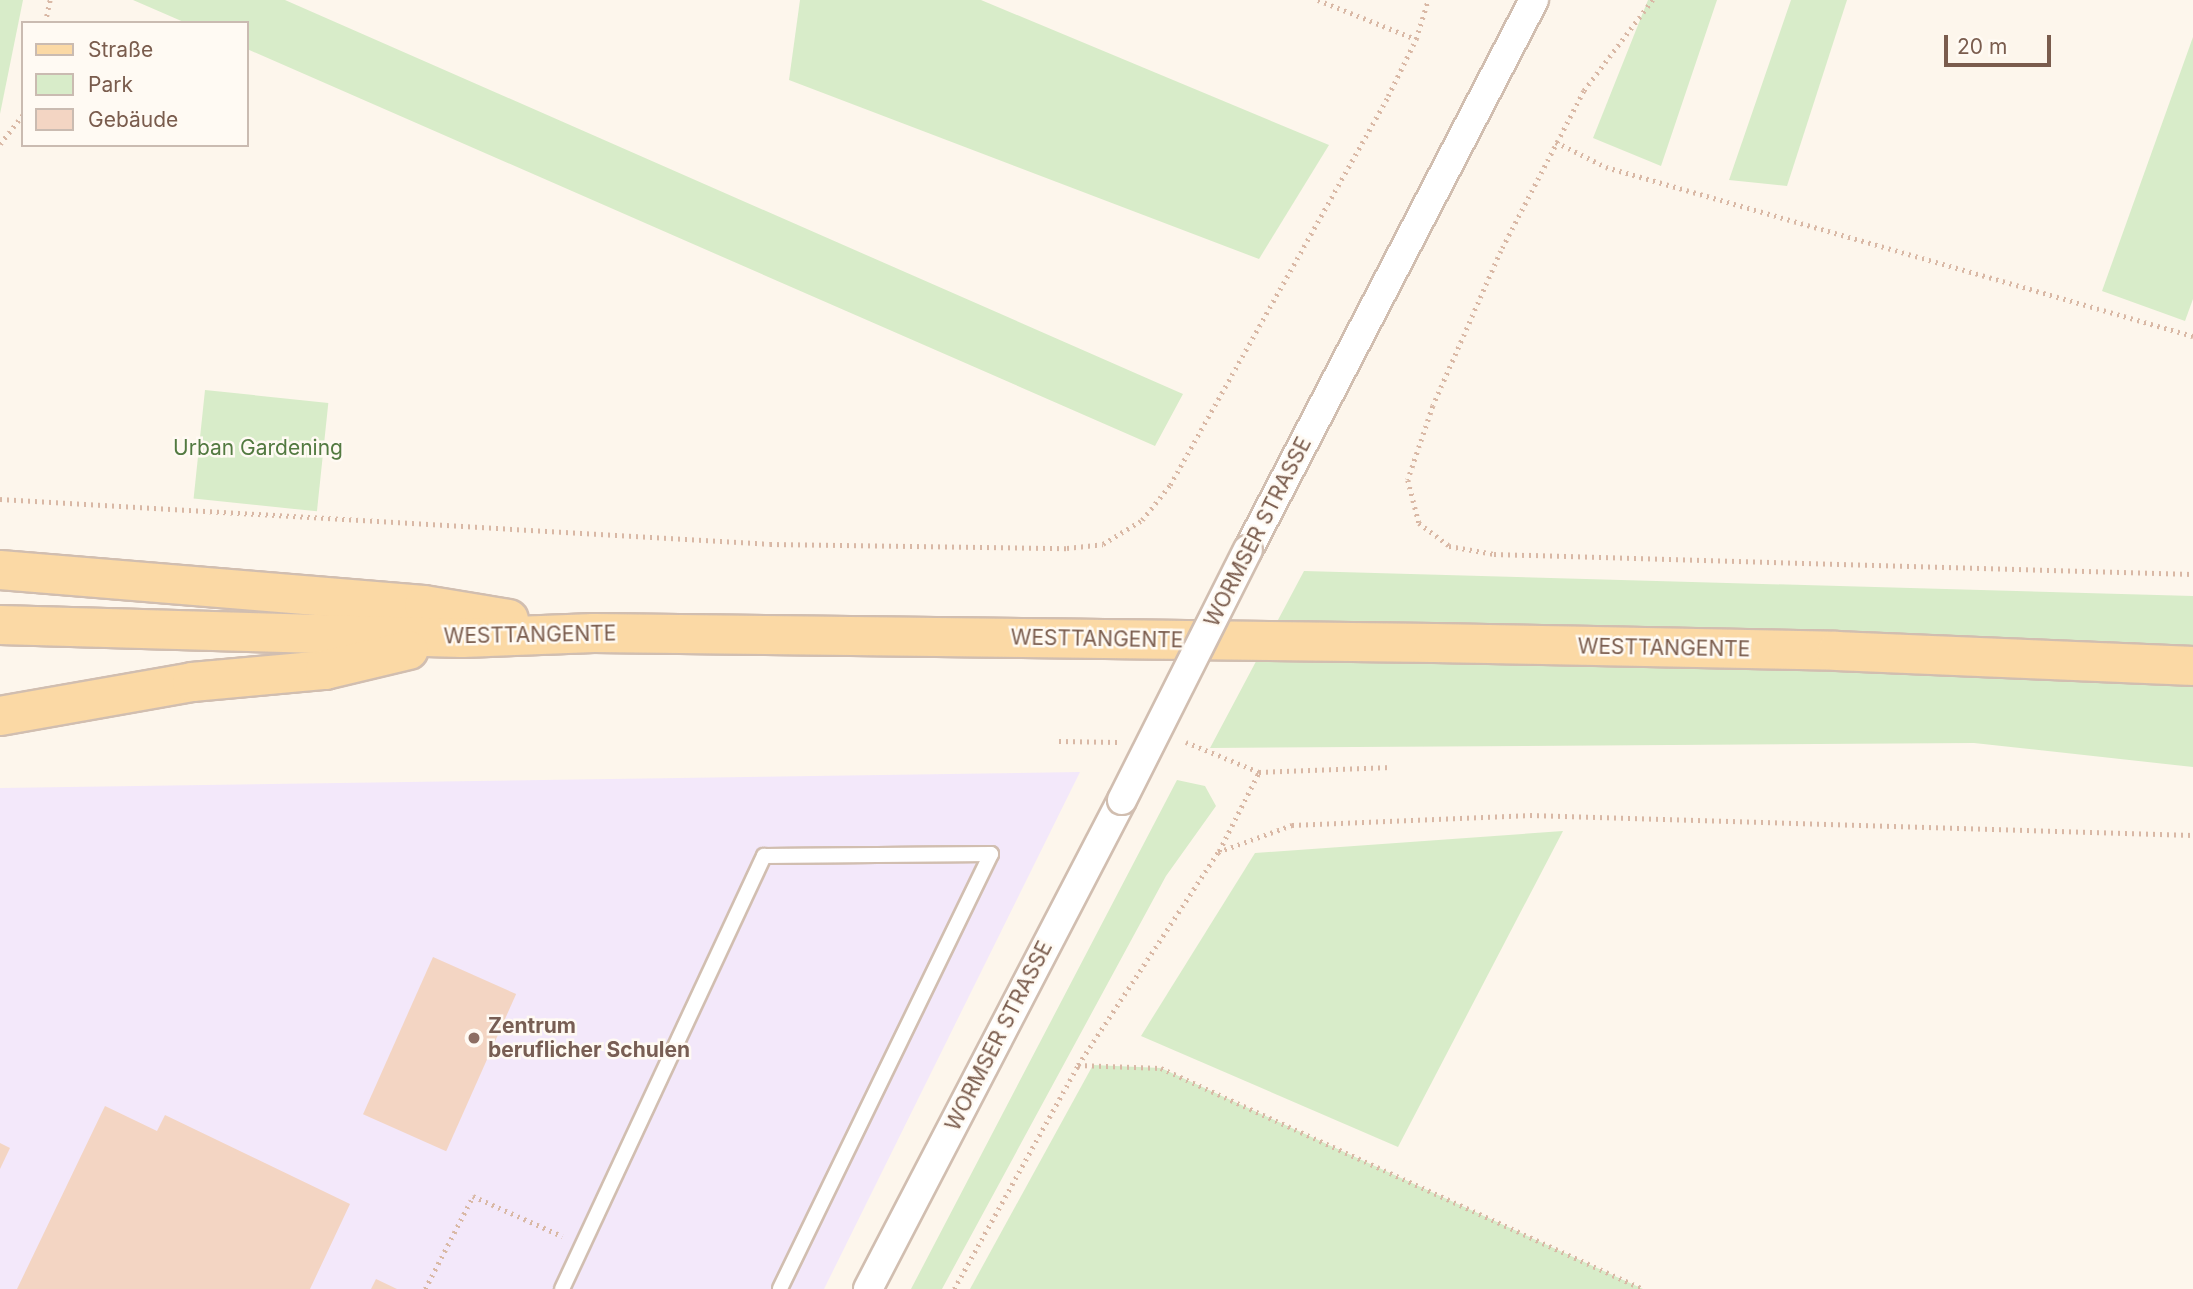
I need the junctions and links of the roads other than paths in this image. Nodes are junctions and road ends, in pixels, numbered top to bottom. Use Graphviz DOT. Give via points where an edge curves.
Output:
graph roads {
  1 [pos="1534,0"];
  2 [pos="0,570"];
  3 [pos="0,625"];
  4 [pos="594,633"];
  5 [pos="462,638"];
  6 [pos="2193,666"];
  7 [pos="0,716"];
  8 [pos="562,1289"];
  9 [pos="780,1289"];
  10 [pos="868,1289"];
  1 -- 10 [label="street, WORMSER STRASSE, bridge"];
  2 -- 4 [label="main road" via="425,605"];
  3 -- 5 [label="main road, WESTTANGENTE"];
  4 -- 5 [label="main road, WESTTANGENTE"];
  4 -- 6 [label="main road, WESTTANGENTE" via="1823,651"];
  5 -- 7 [label="main road" via="325,670 192,682"];
  8 -- 9 [label="lane" via="764,856 991,854"];
}
